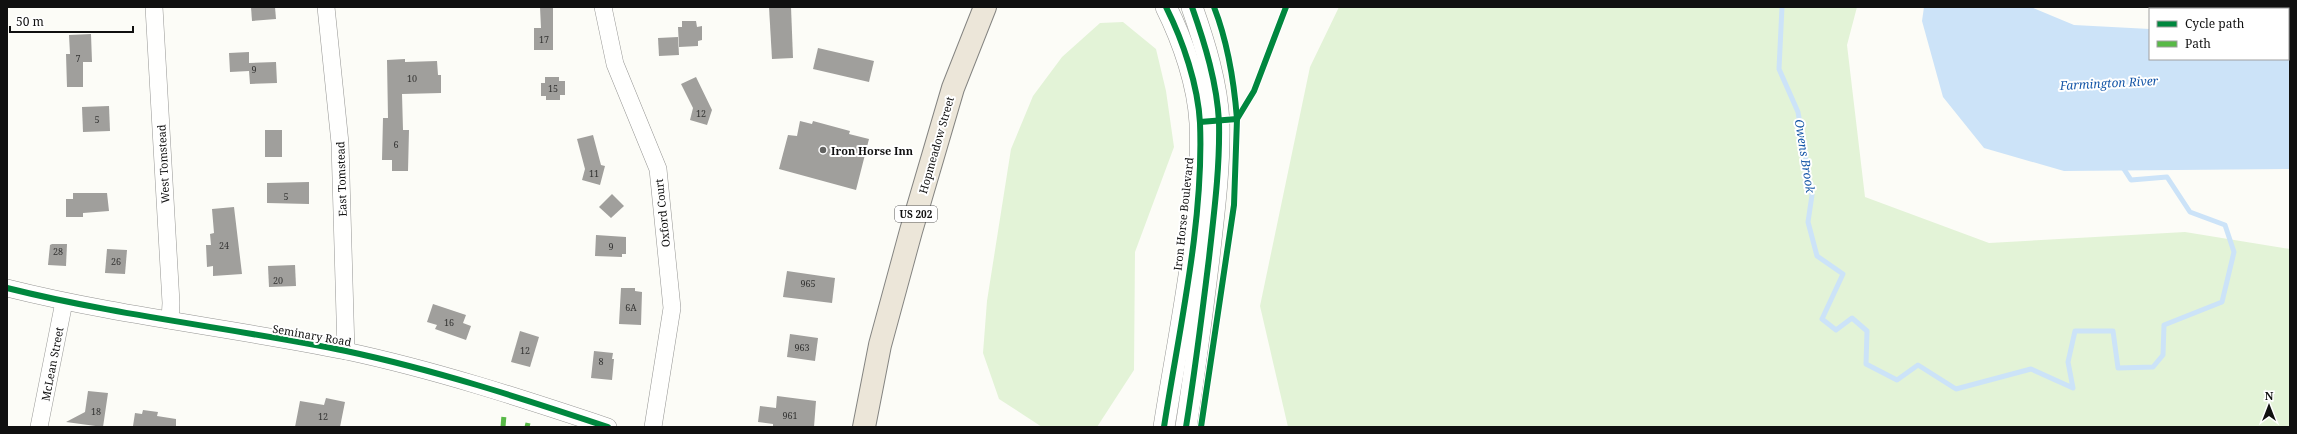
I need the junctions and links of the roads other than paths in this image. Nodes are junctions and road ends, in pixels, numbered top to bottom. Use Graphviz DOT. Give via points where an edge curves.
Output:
graph roads {
  1 [pos="154,7"];
  2 [pos="326,7"];
  3 [pos="603,7"];
  4 [pos="985,7"];
  5 [pos="1166,7"];
  6 [pos="1192,7"];
  7 [pos="7,288"];
  8 [pos="64,302"];
  9 [pos="170,320"];
  10 [pos="346,351"];
  11 [pos="39,427"];
  12 [pos="608,427"];
  13 [pos="653,427"];
  14 [pos="864,427"];
  15 [pos="1164,427"];
  16 [pos="1186,427"];
  1 -- 9 [label="street, West Tomstead" via="171,295"];
  2 -- 10 [label="street, East Tomstead" via="340,143"];
  3 -- 13 [label="street, Oxford Court" via="615,64 658,169 672,308"];
  4 -- 14 [label="highway, Hopmeadow Street / US 202" via="953,88 911,231 880,345"];
  5 -- 15 [label="street, Iron Horse Boulevard" via="1178,31 1190,71 1200,122 1194,235"];
  6 -- 16 [label="street" via="1205,42 1219,121 1218,176 1198,352"];
  7 -- 8 [label="street, Seminary Road"];
  8 -- 9 [label="street, Seminary Road"];
  8 -- 11 [label="street, McLean Street"];
  9 -- 10 [label="street, Seminary Road"];
  10 -- 12 [label="street, Seminary Road" via="499,391"];
}
